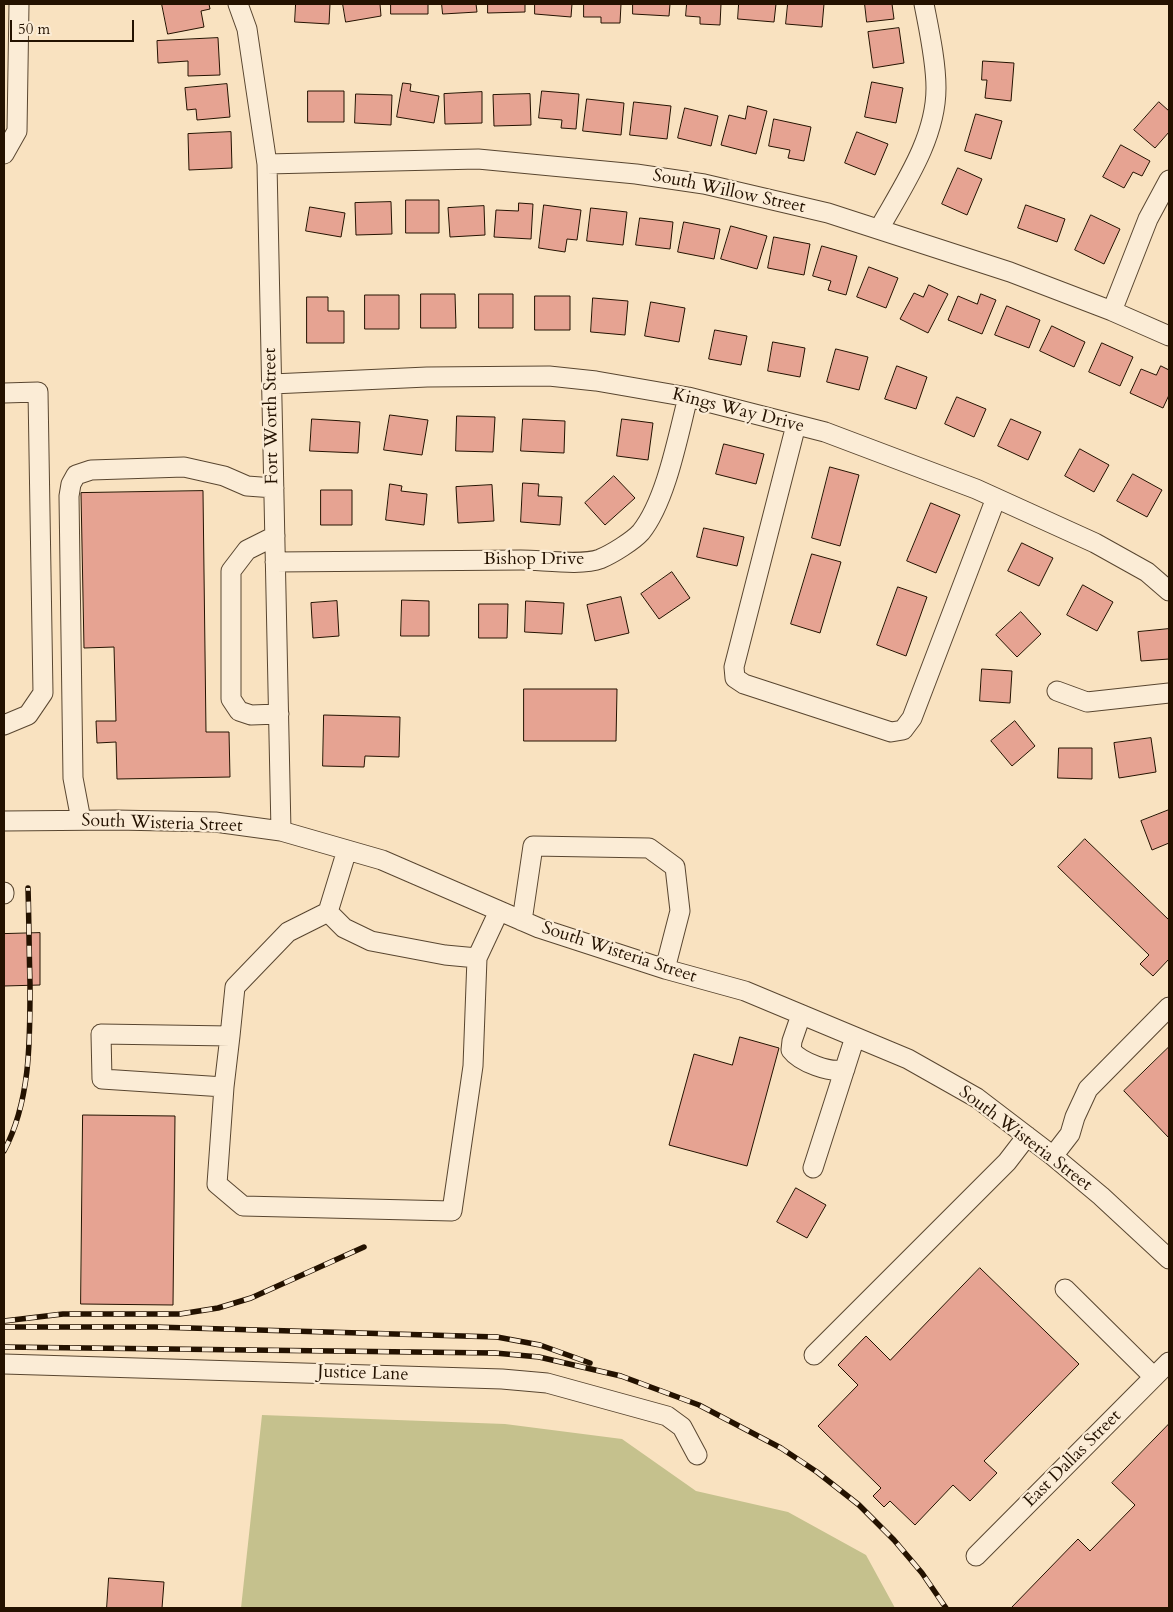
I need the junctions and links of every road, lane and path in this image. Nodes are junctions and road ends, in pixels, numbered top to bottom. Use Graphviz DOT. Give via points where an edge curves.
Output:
graph roads {
  1 [pos="19,4"];
  2 [pos="238,4"];
  3 [pos="924,4"];
  4 [pos="4,154"];
  5 [pos="267,164"];
  6 [pos="1169,180"];
  7 [pos="879,230"];
  8 [pos="1112,311"];
  9 [pos="1169,336"];
  10 [pos="272,384"];
  11 [pos="4,393"];
  12 [pos="688,397"];
  13 [pos="796,425"];
  14 [pos="274,488"];
  15 [pos="996,498"];
  16 [pos="275,536"];
  17 [pos="275,562"];
  18 [pos="1169,591"];
  19 [pos="1057,691"];
  20 [pos="1169,693"];
  21 [pos="279,714"];
  22 [pos="4,724"];
  23 [pos="81,820"];
  24 [pos="4,821"];
  25 [pos="281,831"];
  26 [pos="347,850"];
  27 [pos="499,911"];
  28 [pos="328,912"];
  29 [pos="522,921"];
  30 [pos="477,958"];
  31 [pos="665,970"];
  32 [pos="1169,1007"];
  33 [pos="801,1015"];
  34 [pos="230,1036"];
  35 [pos="855,1037"];
  36 [pos="845,1069"];
  37 [pos="224,1087"];
  38 [pos="1027,1136"];
  39 [pos="1053,1156"];
  40 [pos="813,1168"];
  41 [pos="1169,1259"];
  42 [pos="1065,1289"];
  43 [pos="814,1355"];
  44 [pos="1169,1362"];
  45 [pos="4,1364"];
  46 [pos="1154,1377"];
  47 [pos="697,1455"];
  48 [pos="976,1556"];
  1 -- 4 [label="street" via="17,131"];
  2 -- 5 [label="street, Fort Worth Street" via="247,29"];
  3 -- 7 [label="street" via="936,87 934,110 928,135 912,170"];
  5 -- 7 [label="street, South Willow Street" via="478,159 636,174 723,188 828,213"];
  5 -- 10 [label="street, Fort Worth Street"];
  6 -- 8 [label="street" via="1148,219"];
  7 -- 8 [label="street, South Willow Street" via="1010,272"];
  8 -- 9 [label="street, South Willow Street"];
  10 -- 12 [label="street, Kings Way Drive" via="427,377 549,376"];
  10 -- 14 [label="street, Fort Worth Street"];
  11 -- 22 [label="street" via="38,392 43,693 28,715"];
  12 -- 13 [label="street, Kings Way Drive"];
  12 -- 17 [label="street, Bishop Drive" via="666,479 653,513 628,543 600,559 575,562"];
  13 -- 15 [label="street, Kings Way Drive" via="825,432"];
  13 -- 15 [label="street" via="734,667 735,678 744,684 891,732 903,730 912,718"];
  14 -- 16 [label="street, Fort Worth Street"];
  14 -- 23 [label="street" via="247,486 224,476 184,467 92,470 76,475 69,496 73,778"];
  15 -- 18 [label="street, Kings Way Drive" via="1095,543 1147,572"];
  16 -- 17 [label="street, Fort Worth Street"];
  16 -- 21 [label="street" via="247,550 231,572 232,699 239,711 251,715"];
  17 -- 21 [label="street, Fort Worth Street"];
  19 -- 20 [label="street" via="1087,702"];
  21 -- 25 [label="street, Fort Worth Street"];
  23 -- 24 [label="street, South Wisteria Street"];
  23 -- 25 [label="street, South Wisteria Street" via="215,822"];
  25 -- 26 [label="street, South Wisteria Street"];
  26 -- 27 [label="street, South Wisteria Street" via="382,860"];
  26 -- 28 [label="street"];
  27 -- 29 [label="street, South Wisteria Street"];
  27 -- 30 [label="street"];
  28 -- 30 [label="street" via="344,928 371,941"];
  28 -- 34 [label="street" via="288,932 235,987"];
  29 -- 31 [label="street, South Wisteria Street"];
  29 -- 31 [label="street" via="533,846 649,848 675,867 680,911"];
  30 -- 37 [label="street" via="473,1066 452,1211 243,1206 217,1184"];
  31 -- 33 [label="street, South Wisteria Street" via="745,991"];
  32 -- 39 [label="street" via="1088,1089 1070,1134"];
  33 -- 35 [label="street, South Wisteria Street"];
  33 -- 36 [label="street" via="791,1050 797,1058 830,1070"];
  34 -- 37 [label="street"];
  34 -- 37 [label="street" via="101,1034 102,1079"];
  35 -- 36 [label="street"];
  35 -- 38 [label="street, South Wisteria Street" via="908,1058 968,1093"];
  36 -- 40 [label="street"];
  38 -- 39 [label="street, South Wisteria Street"];
  38 -- 43 [label="street" via="1006,1162"];
  39 -- 41 [label="street, South Wisteria Street"];
  42 -- 46 [label="street"];
  44 -- 46 [label="street, East Dallas Street"];
  45 -- 47 [label="street, Justice Lane" via="483,1378 547,1383 667,1416 682,1427"];
  46 -- 48 [label="street, East Dallas Street"];
}
